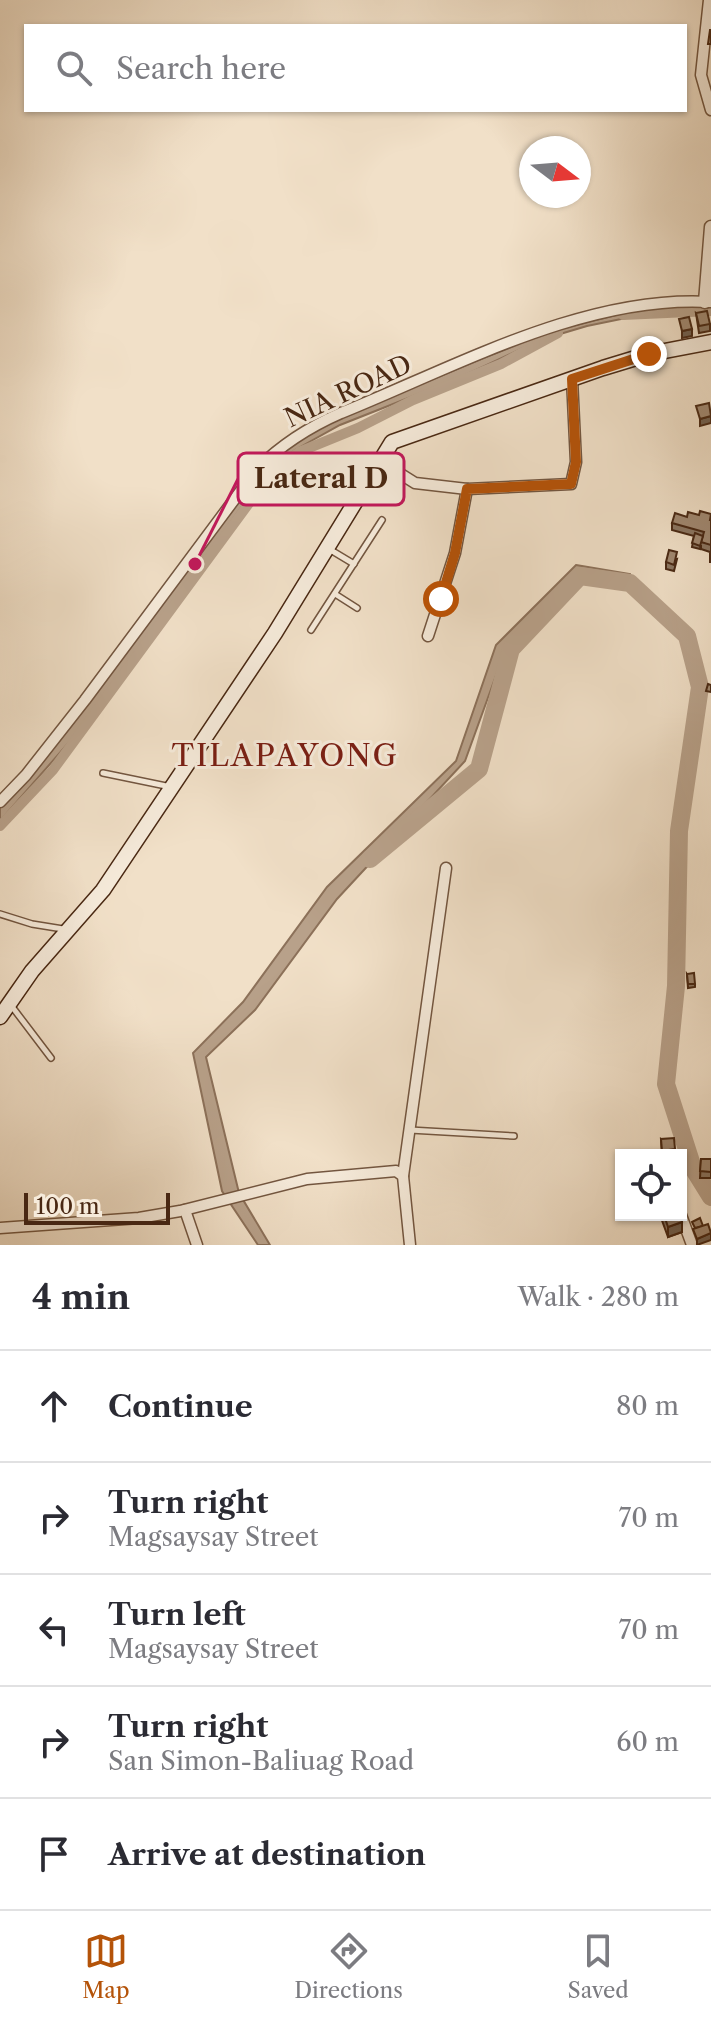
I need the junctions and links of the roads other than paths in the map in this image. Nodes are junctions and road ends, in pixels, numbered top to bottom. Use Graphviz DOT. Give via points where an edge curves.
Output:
graph roads {
  1 [pos="709,0"];
  2 [pos="711,110"];
  3 [pos="711,227"];
  4 [pos="708,302"];
  5 [pos="711,342"];
  6 [pos="572,379"];
  7 [pos="380,461"];
  8 [pos="467,489"];
  9 [pos="382,520"];
  10 [pos="329,548"];
  11 [pos="354,564"];
  12 [pos="335,594"];
  13 [pos="357,608"];
  14 [pos="311,630"];
  15 [pos="428,636"];
  16 [pos="103,773"];
  17 [pos="172,787"];
  18 [pos="0,802"];
  19 [pos="446,868"];
  20 [pos="0,914"];
  21 [pos="68,930"];
  22 [pos="9,1003"];
  23 [pos="0,1017"];
  24 [pos="51,1058"];
  25 [pos="410,1130"];
  26 [pos="514,1136"];
  27 [pos="403,1176"];
  28 [pos="185,1210"];
  29 [pos="683,1221"];
  30 [pos="0,1228"];
  31 [pos="197,1245"];
  32 [pos="410,1245"];
  33 [pos="692,1245"];
  1 -- 2 [label="street" via="701,75"];
  3 -- 4 [label="street"];
  4 -- 18 [label="street, NIA ROAD" via="662,302 582,316 328,419 287,443 257,469 76,712"];
  5 -- 6 [label="main road" via="649,354"];
  6 -- 7 [label="main road" via="392,442"];
  6 -- 8 [label="street" via="576,462 571,484"];
  7 -- 8 [label="street" via="415,483"];
  7 -- 10 [label="main road"];
  8 -- 15 [label="street" via="455,553"];
  9 -- 11 [label="lane"];
  10 -- 11 [label="lane"];
  10 -- 17 [label="main road"];
  11 -- 12 [label="lane"];
  12 -- 13 [label="lane"];
  12 -- 14 [label="lane"];
  16 -- 17 [label="lane"];
  17 -- 21 [label="main road" via="103,890"];
  19 -- 25 [label="street"];
  20 -- 21 [label="lane"];
  21 -- 22 [label="main road"];
  22 -- 23 [label="main road"];
  22 -- 24 [label="lane"];
  25 -- 26 [label="lane"];
  25 -- 27 [label="street"];
  27 -- 28 [label="street" via="396,1171 307,1179"];
  27 -- 32 [label="street"];
  28 -- 30 [label="street" via="119,1221"];
  28 -- 31 [label="street"];
  29 -- 33 [label="street"];
}
